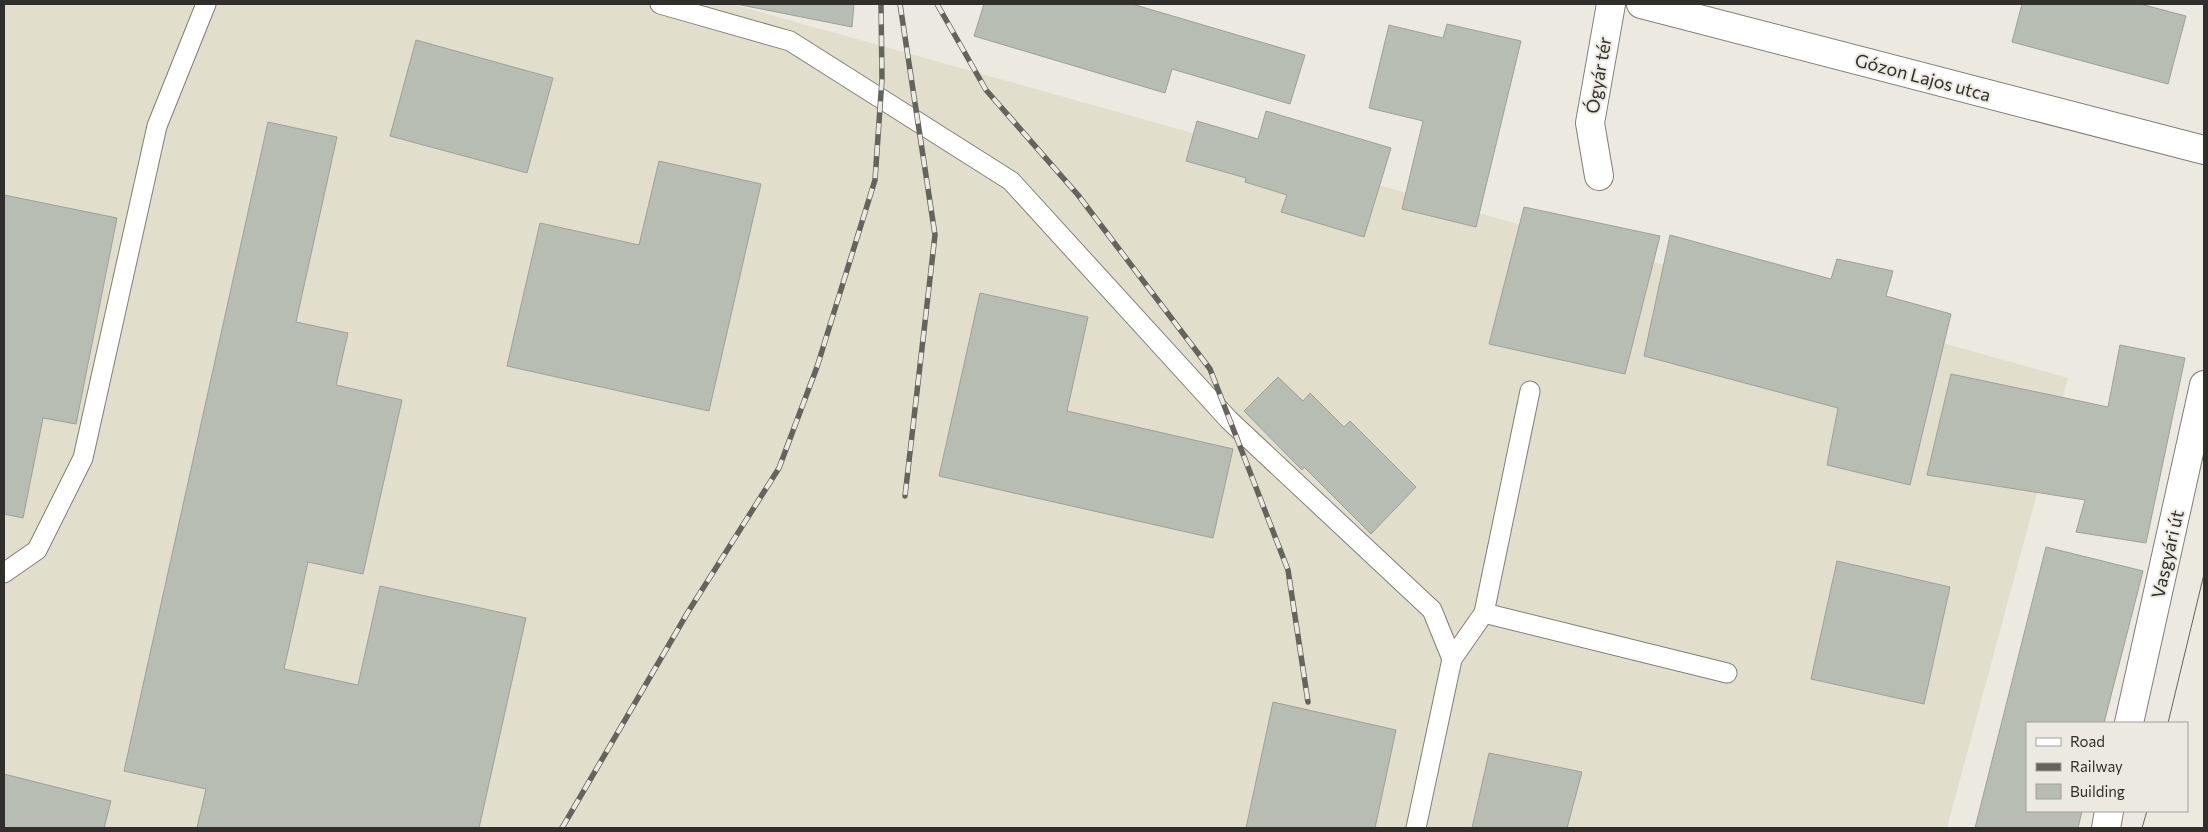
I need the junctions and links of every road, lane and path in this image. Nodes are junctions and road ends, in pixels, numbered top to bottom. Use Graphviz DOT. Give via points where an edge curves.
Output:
graph roads {
  1 [pos="206,4"];
  2 [pos="660,4"];
  3 [pos="1611,4"];
  4 [pos="1642,4"];
  5 [pos="2204,150"];
  6 [pos="1599,176"];
  7 [pos="2204,385"];
  8 [pos="1530,391"];
  9 [pos="4,574"];
  10 [pos="1484,613"];
  11 [pos="1452,659"];
  12 [pos="1727,673"];
  13 [pos="2129,722"];
  14 [pos="2109,812"];
  15 [pos="1416,828"];
  16 [pos="2106,828"];
  1 -- 9 [label="lane" via="157,126 82,458 37,550"];
  2 -- 11 [label="lane" via="790,41 1011,181 1230,420 1432,610"];
  3 -- 6 [label="street, Ógyár tér" via="1590,123"];
  4 -- 5 [label="street, Gózon Lajos utca"];
  7 -- 13 [label="street, Vasgyári út"];
  8 -- 10 [label="lane"];
  10 -- 11 [label="lane"];
  10 -- 12 [label="lane"];
  11 -- 15 [label="lane"];
  14 -- 16 [label="street"];
}
